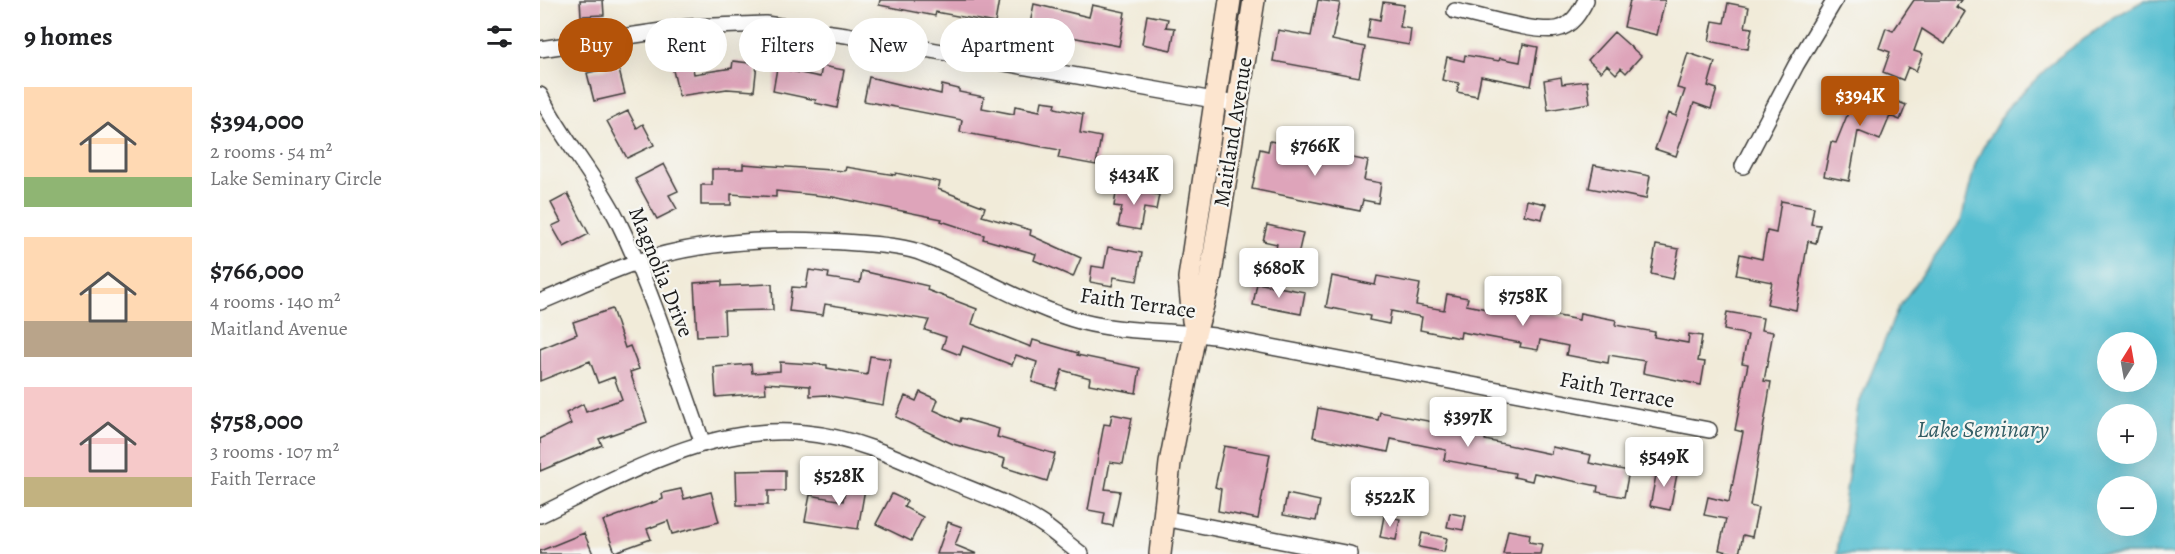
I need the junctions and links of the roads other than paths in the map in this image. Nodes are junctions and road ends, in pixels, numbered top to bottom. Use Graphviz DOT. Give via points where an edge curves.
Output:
graph roads {
  1 [pos="1230,0"];
  2 [pos="1254,0"];
  3 [pos="1586,0"];
  4 [pos="1835,0"];
  5 [pos="1455,11"];
  6 [pos="540,49"];
  7 [pos="540,95"];
  8 [pos="1214,100"];
  9 [pos="1237,104"];
  10 [pos="1743,166"];
  11 [pos="637,262"];
  12 [pos="540,302"];
  13 [pos="1195,333"];
  14 [pos="1709,430"];
  15 [pos="703,444"];
  16 [pos="540,515"];
  17 [pos="1163,518"];
  18 [pos="1081,554"];
  19 [pos="1160,554"];
  20 [pos="1350,554"];
  1 -- 8 [label="main road, Maitland Avenue"];
  2 -- 9 [label="main road, Maitland Avenue"];
  3 -- 5 [label="street" via="1579,14 1558,29"];
  4 -- 10 [label="street"];
  6 -- 8 [label="street" via="689,27 765,24"];
  7 -- 11 [label="street, Magnolia Drive" via="603,193"];
  8 -- 9 [label="street"];
  8 -- 13 [label="main road, Maitland Avenue" via="1190,278"];
  9 -- 13 [label="main road, Maitland Avenue" via="1210,280"];
  11 -- 12 [label="street, Faith Terrace"];
  11 -- 13 [label="street, Faith Terrace" via="764,240 813,239 879,245 922,253 1084,322 1145,332"];
  11 -- 15 [label="street, Magnolia Drive"];
  13 -- 14 [label="street, Faith Terrace"];
  13 -- 17 [label="main road, Maitland Avenue"];
  15 -- 16 [label="street" via="645,465"];
  15 -- 18 [label="street" via="774,432 805,433 850,442 883,452 1011,507 1044,525"];
  17 -- 19 [label="main road, Maitland Avenue"];
  17 -- 20 [label="street"];
}
